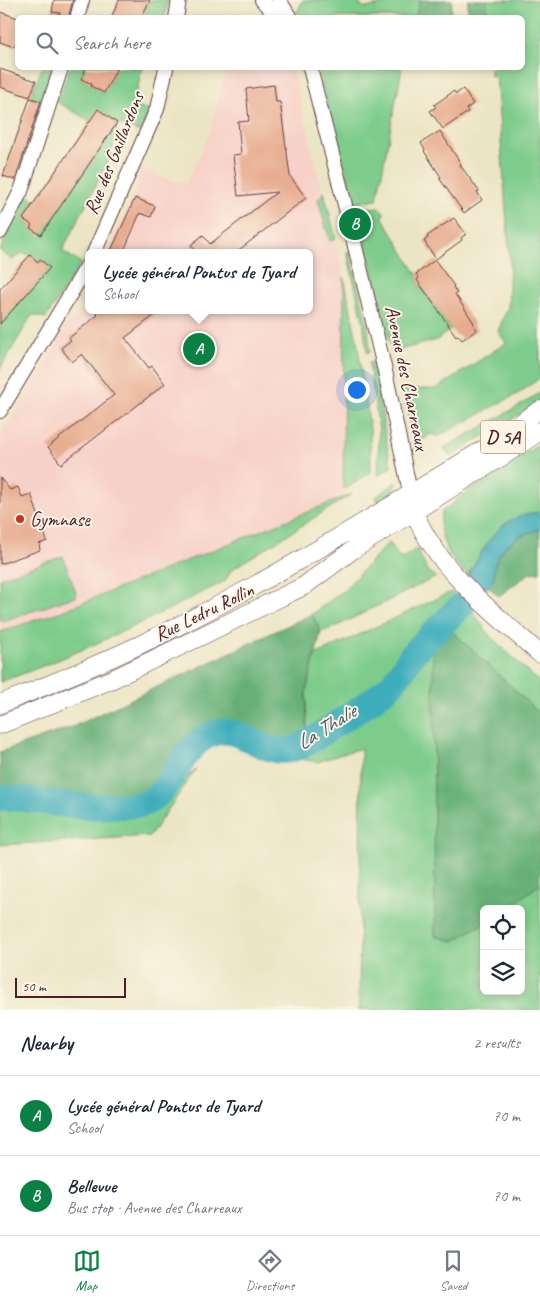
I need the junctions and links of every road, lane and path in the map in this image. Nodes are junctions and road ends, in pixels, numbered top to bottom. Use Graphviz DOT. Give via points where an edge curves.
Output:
graph roads {
  1 [pos="82,0"];
  2 [pos="179,0"];
  3 [pos="262,0"];
  4 [pos="279,0"];
  5 [pos="79,15"];
  6 [pos="176,15"];
  7 [pos="275,15"];
  8 [pos="288,15"];
  9 [pos="60,70"];
  10 [pos="166,70"];
  11 [pos="311,70"];
  12 [pos="0,232"];
  13 [pos="96,249"];
  14 [pos="85,270"];
  15 [pos="540,410"];
  16 [pos="0,411"];
  17 [pos="540,431"];
  18 [pos="410,494"];
  19 [pos="414,512"];
  20 [pos="540,654"];
  21 [pos="0,704"];
  22 [pos="0,725"];
  1 -- 5 [label="street"];
  2 -- 6 [label="street"];
  3 -- 7 [label="street"];
  4 -- 8 [label="street"];
  9 -- 12 [label="street" via="21,191"];
  10 -- 13 [label="street, Rue des Gaillardons" via="157,109"];
  11 -- 18 [label="street, Avenue des Charreaux" via="383,361"];
  14 -- 16 [label="street"];
  15 -- 18 [label="main road, D 5A" via="499,440"];
  17 -- 19 [label="main road, D 5A"];
  18 -- 19 [label="street, Avenue des Charreaux"];
  18 -- 21 [label="main road, Rue Ledru Rollin" via="274,575 161,635"];
  19 -- 20 [label="main road, Avenue des Charreaux" via="432,547 457,578"];
  19 -- 22 [label="main road, Rue Ledru Rollin" via="354,549 304,586 113,679"];
}
